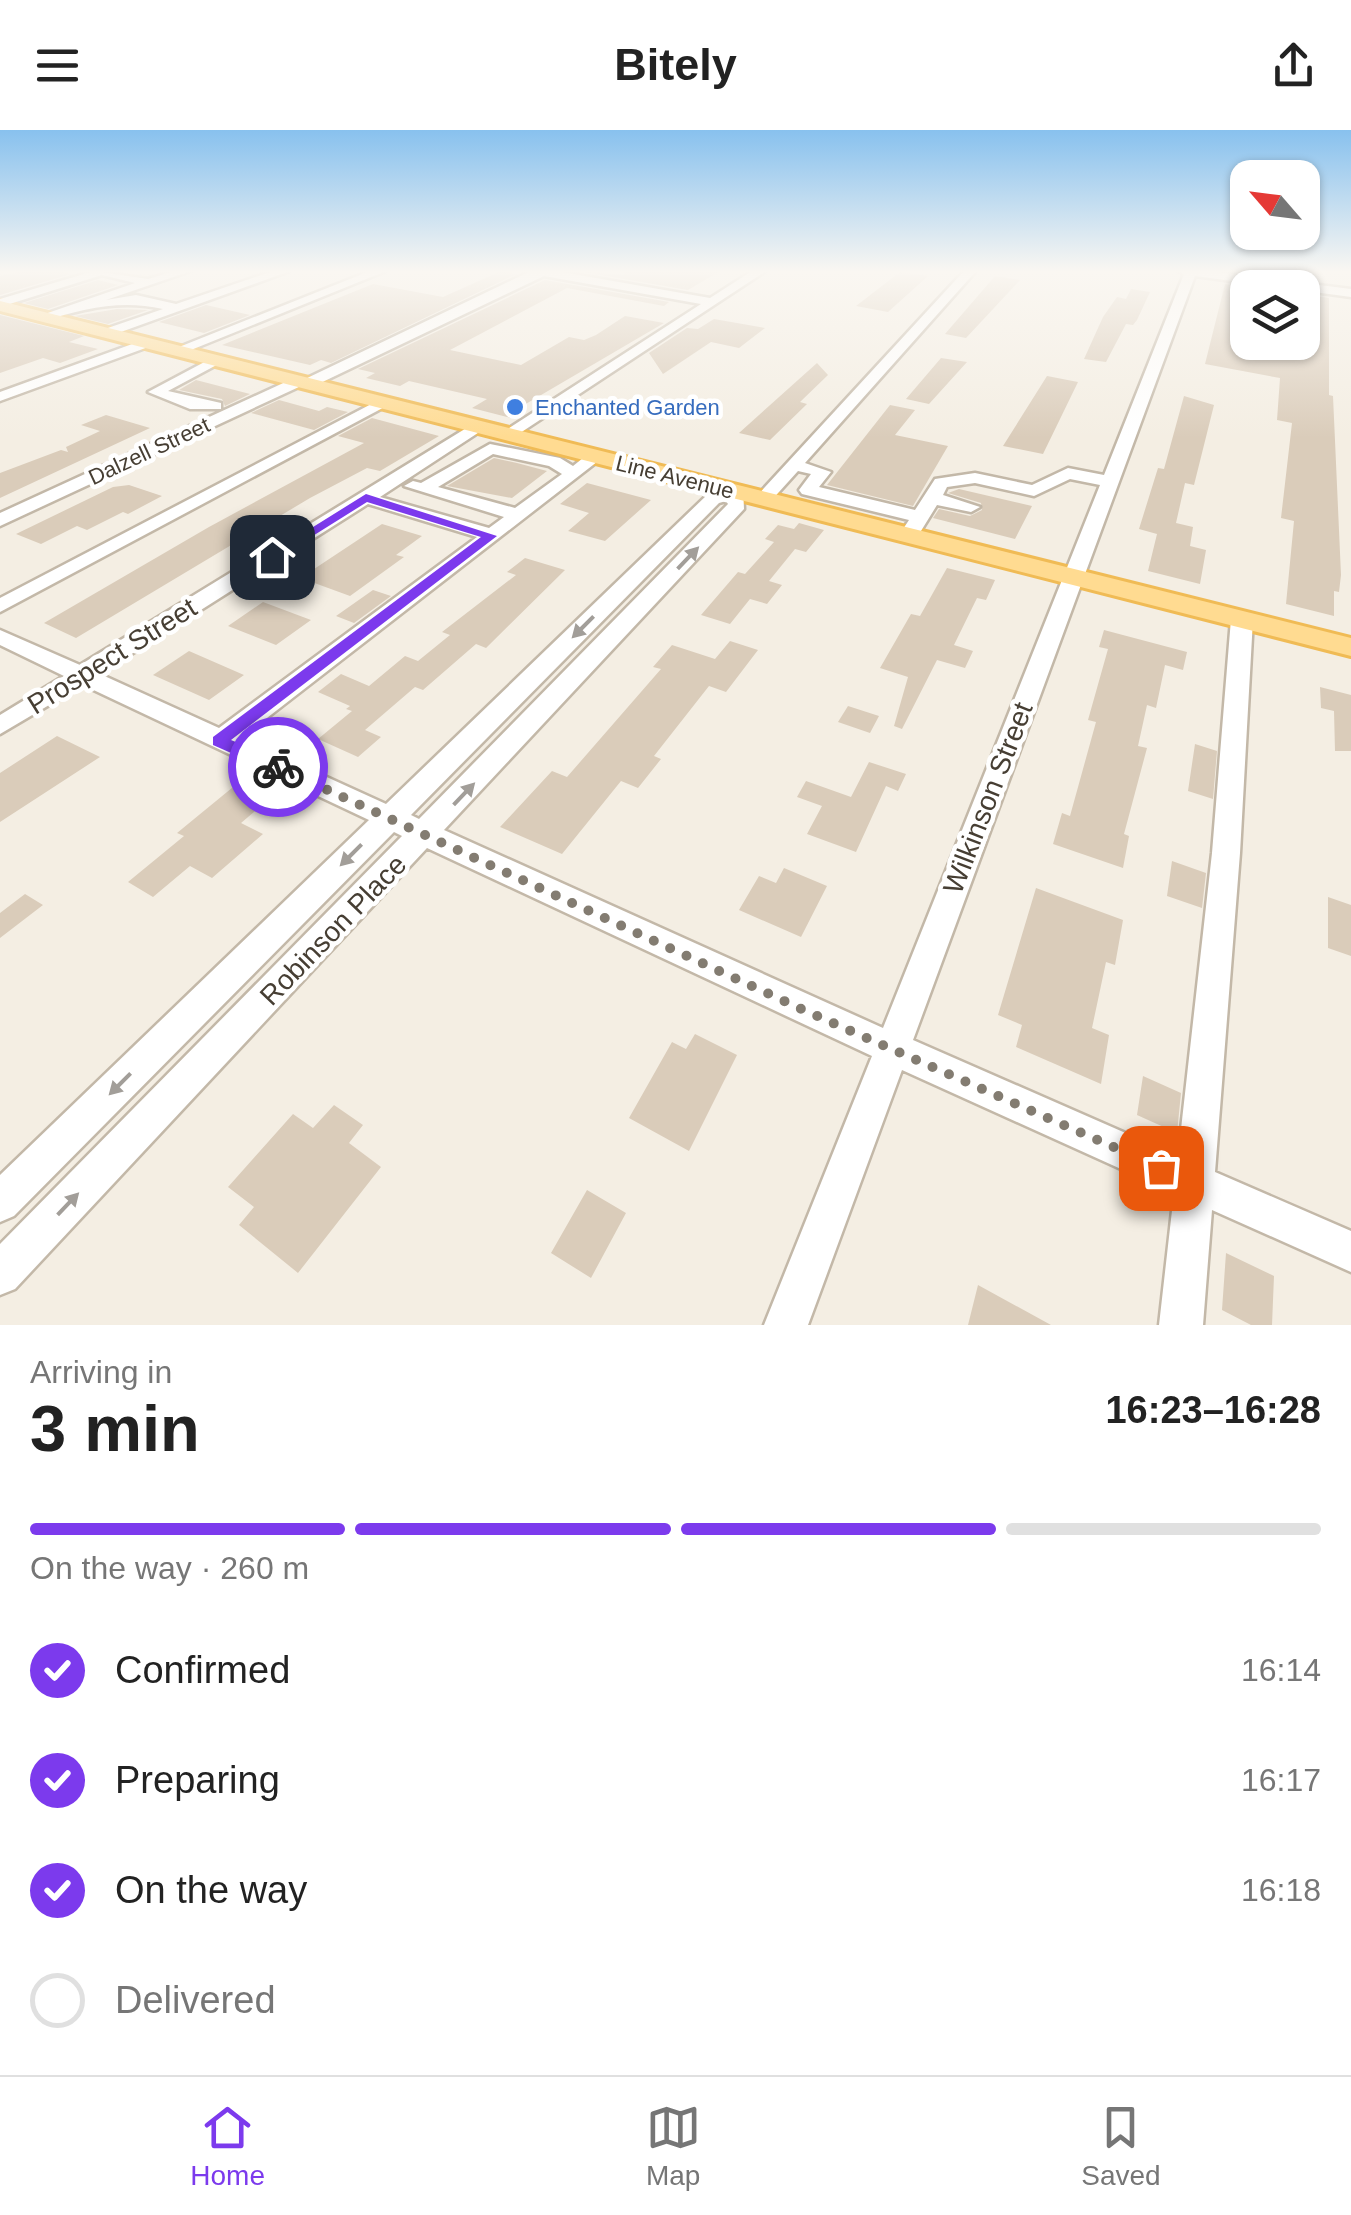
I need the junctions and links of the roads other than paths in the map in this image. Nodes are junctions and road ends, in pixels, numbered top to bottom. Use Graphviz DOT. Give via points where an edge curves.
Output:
graph roads {
  1 [pos="79,327"];
  2 [pos="126,327"];
  3 [pos="238,327"];
  4 [pos="423,327"];
  5 [pos="675,327"];
  6 [pos="919,327"];
  7 [pos="1168,327"];
  8 [pos="107,334"];
  9 [pos="146,343"];
  10 [pos="176,351"];
  11 [pos="216,361"];
  12 [pos="302,383"];
  13 [pos="0,397"];
  14 [pos="263,398"];
  15 [pos="384,403"];
  16 [pos="216,406"];
  17 [pos="234,411"];
  18 [pos="480,428"];
  19 [pos="508,434"];
  20 [pos="594,458"];
  21 [pos="793,465"];
  22 [pos="573,473"];
  23 [pos="394,481"];
  24 [pos="1112,482"];
  25 [pos="423,489"];
  26 [pos="744,496"];
  27 [pos="366,498"];
  28 [pos="932,498"];
  29 [pos="971,508"];
  30 [pos="518,515"];
  31 [pos="0,520"];
  32 [pos="914,526"];
  33 [pos="491,536"];
  34 [pos="1075,577"];
  35 [pos="0,606"];
  36 [pos="1242,619"];
  37 [pos="0,637"];
  38 [pos="1351,647"];
  39 [pos="83,674"];
  40 [pos="0,726"];
  41 [pos="218,741"];
  42 [pos="390,817"];
  43 [pos="426,834"];
  44 [pos="894,1049"];
  45 [pos="1194,1182"];
  46 [pos="0,1202"];
  47 [pos="1351,1252"];
  48 [pos="0,1274"];
  49 [pos="786,1325"];
  50 [pos="1181,1325"];
  1 -- 8 [label="main road, Line Avenue"];
  2 -- 8 [label="street"];
  3 -- 10 [label="street"];
  4 -- 12 [label="street, Dalzell Street"];
  5 -- 19 [label="street"];
  6 -- 21 [label="street, Robinson Place"];
  7 -- 24 [label="street, Wilkinson Street"];
  8 -- 9 [label="main road, Line Avenue"];
  9 -- 10 [label="main road, Line Avenue"];
  9 -- 13 [label="street"];
  10 -- 11 [label="main road, Line Avenue"];
  11 -- 12 [label="main road, Line Avenue"];
  11 -- 16 [label="street" via="155,392"];
  12 -- 14 [label="street, Dalzell Street"];
  12 -- 15 [label="main road, Line Avenue"];
  14 -- 16 [label="street" via="242,393"];
  14 -- 17 [label="street, Dalzell Street"];
  15 -- 18 [label="main road, Line Avenue"];
  15 -- 35 [label="street"];
  16 -- 17 [label="street"];
  17 -- 31 [label="street, Dalzell Street"];
  18 -- 19 [label="main road, Line Avenue"];
  18 -- 23 [label="street, Prospect Street"];
  19 -- 20 [label="main road, Line Avenue"];
  20 -- 22 [label="street"];
  20 -- 26 [label="main road, Line Avenue"];
  21 -- 26 [label="street, Robinson Place"];
  21 -- 32 [label="street" via="822,472 808,490"];
  22 -- 25 [label="street" via="554,462 490,449"];
  22 -- 30 [label="street"];
  23 -- 25 [label="street"];
  23 -- 27 [label="street, Prospect Street"];
  24 -- 28 [label="street" via="1068,473 1034,491 975,478 941,483"];
  24 -- 34 [label="street, Wilkinson Street"];
  25 -- 30 [label="street"];
  26 -- 32 [label="main road, Line Avenue"];
  26 -- 42 [label="street, Robinson Place, one-way" via="713,499"];
  43 -- 26 [label="street, Robinson Place, one-way"];
  27 -- 33 [label="street"];
  27 -- 39 [label="street, Prospect Street"];
  28 -- 29 [label="street"];
  28 -- 32 [label="street"];
  30 -- 33 [label="street"];
  32 -- 34 [label="main road, Line Avenue"];
  33 -- 41 [label="street"];
  34 -- 36 [label="main road, Line Avenue"];
  34 -- 44 [label="street, Wilkinson Street"];
  36 -- 38 [label="main road, Line Avenue"];
  36 -- 45 [label="street"];
  37 -- 39 [label="street"];
  39 -- 40 [label="street, Prospect Street"];
  39 -- 41 [label="street"];
  41 -- 42 [label="street"];
  42 -- 43 [label="street"];
  42 -- 46 [label="street, Robinson Place, one-way"];
  43 -- 44 [label="street"];
  48 -- 43 [label="street, Robinson Place, one-way"];
  44 -- 45 [label="street"];
  44 -- 49 [label="street, Wilkinson Street"];
  45 -- 47 [label="street"];
  45 -- 50 [label="street"];
}
